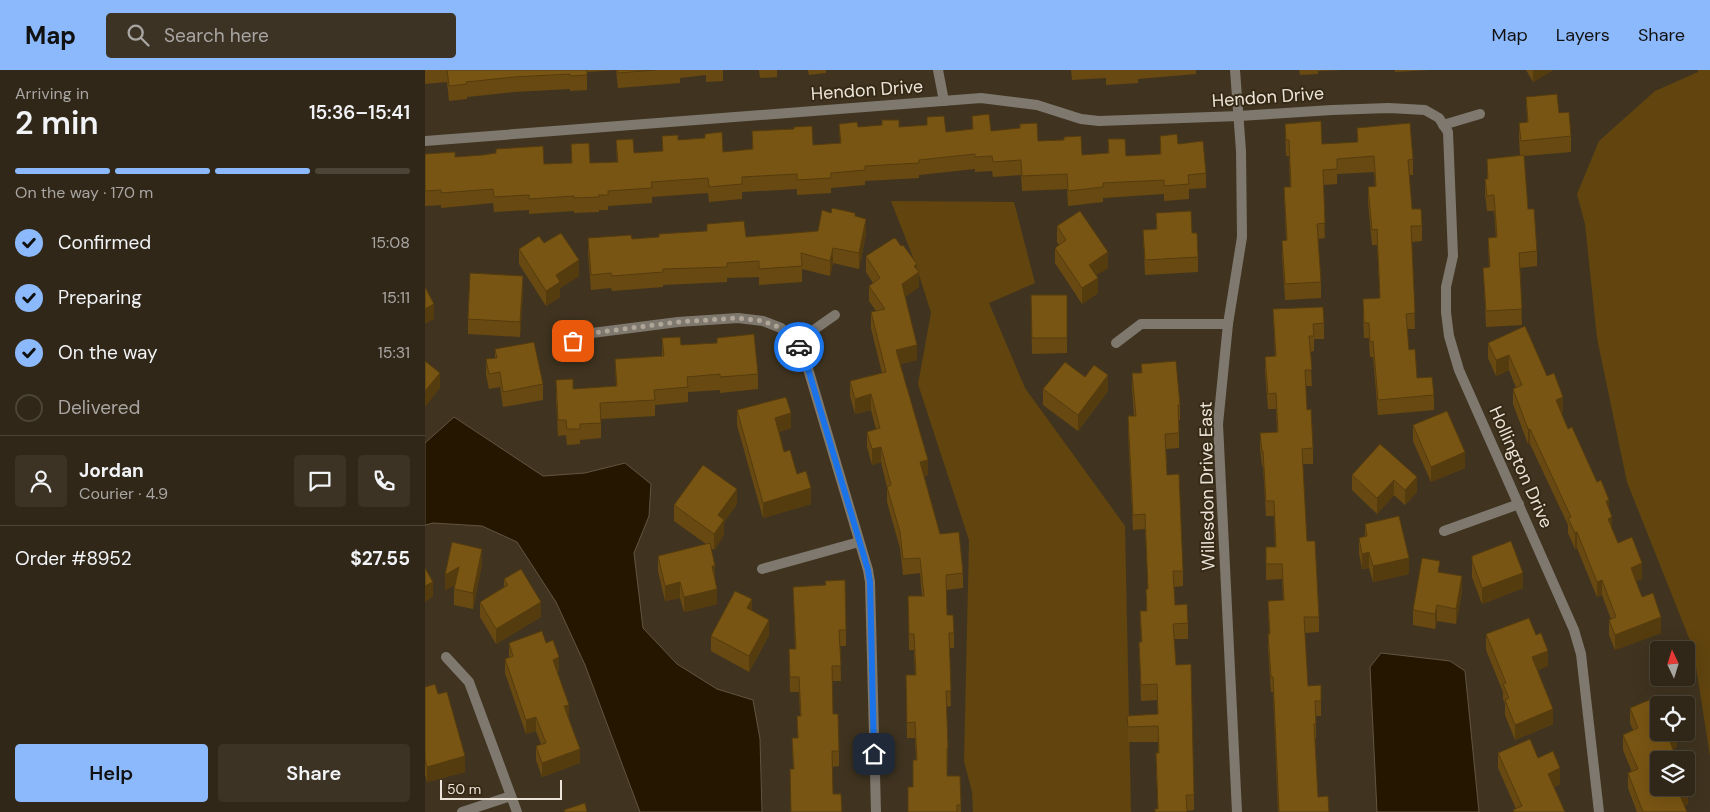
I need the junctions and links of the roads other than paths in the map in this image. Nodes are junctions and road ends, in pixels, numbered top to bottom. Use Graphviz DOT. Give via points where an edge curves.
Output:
graph roads {
  1 [pos="938,70"];
  2 [pos="1235,70"];
  3 [pos="945,101"];
  4 [pos="1480,114"];
  5 [pos="1239,116"];
  6 [pos="1446,128"];
  7 [pos="425,140"];
  8 [pos="835,315"];
  9 [pos="1228,324"];
  10 [pos="573,341"];
  11 [pos="795,343"];
  12 [pos="1117,343"];
  13 [pos="1519,504"];
  14 [pos="1444,531"];
  15 [pos="859,542"];
  16 [pos="762,569"];
  17 [pos="446,657"];
  18 [pos="511,796"];
  19 [pos="462,812"];
  20 [pos="517,812"];
  21 [pos="876,812"];
  22 [pos="1237,812"];
  23 [pos="1599,812"];
  1 -- 3 [label="street"];
  2 -- 5 [label="street, Willesdon Drive East"];
  3 -- 5 [label="street, Hendon Drive" via="981,98 1017,101 1099,122"];
  3 -- 7 [label="street, Hendon Drive"];
  4 -- 6 [label="street"];
  5 -- 6 [label="street, Hendon Drive" via="1389,108 1425,110 1439,118"];
  5 -- 9 [label="street, Willesdon Drive East" via="1242,238"];
  6 -- 13 [label="street, Hollington Drive" via="1453,256 1446,287 1445,312 1449,336 1459,370"];
  8 -- 11 [label="street"];
  9 -- 12 [label="street" via="1141,324"];
  9 -- 22 [label="street, Willesdon Drive East" via="1218,424"];
  10 -- 11 [label="street" via="592,333 738,318 763,321 781,328"];
  11 -- 15 [label="street" via="803,352"];
  13 -- 14 [label="street"];
  13 -- 23 [label="street, Hollington Drive" via="1574,630 1581,654"];
  15 -- 16 [label="street"];
  15 -- 21 [label="street" via="870,582"];
  17 -- 18 [label="street" via="469,682"];
  18 -- 19 [label="street"];
  18 -- 20 [label="street"];
}
